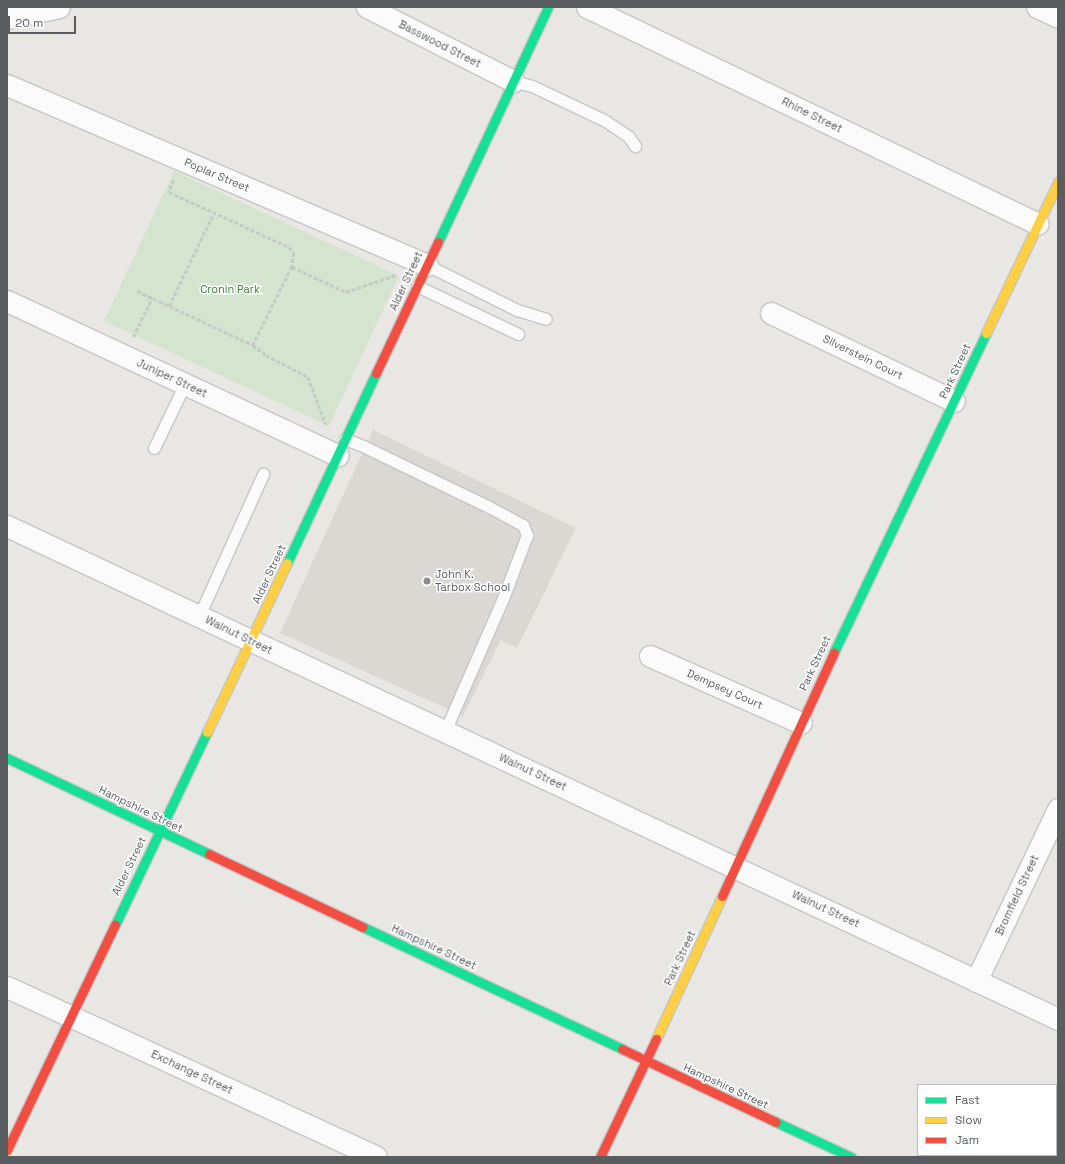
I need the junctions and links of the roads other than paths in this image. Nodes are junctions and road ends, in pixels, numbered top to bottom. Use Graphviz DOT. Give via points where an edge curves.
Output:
graph roads {
  1 [pos="59,7"];
  2 [pos="367,7"];
  3 [pos="548,7"];
  4 [pos="587,7"];
  5 [pos="1037,7"];
  6 [pos="1058,17"];
  7 [pos="7,18"];
  8 [pos="513,81"];
  9 [pos="7,84"];
  10 [pos="635,146"];
  11 [pos="1058,182"];
  12 [pos="1038,224"];
  13 [pos="427,265"];
  14 [pos="417,286"];
  15 [pos="7,301"];
  16 [pos="771,313"];
  17 [pos="546,319"];
  18 [pos="518,334"];
  19 [pos="185,384"];
  20 [pos="954,401"];
  21 [pos="342,447"];
  22 [pos="154,448"];
  23 [pos="264,474"];
  24 [pos="7,526"];
  25 [pos="199,616"];
  26 [pos="250,641"];
  27 [pos="650,656"];
  28 [pos="801,723"];
  29 [pos="445,731"];
  30 [pos="7,758"];
  31 [pos="1058,809"];
  32 [pos="160,831"];
  33 [pos="735,866"];
  34 [pos="976,981"];
  35 [pos="7,987"];
  36 [pos="70,1016"];
  37 [pos="1058,1019"];
  38 [pos="646,1061"];
  39 [pos="7,1150"];
  40 [pos="376,1157"];
  41 [pos="600,1157"];
  42 [pos="851,1157"];
  1 -- 7 [label="street"];
  2 -- 8 [label="street, Basswood Street"];
  3 -- 8 [label="street, Alder Street"];
  4 -- 12 [label="street, Rhine Street"];
  5 -- 6 [label="street"];
  8 -- 10 [label="lane" via="532,86 604,120 629,137"];
  8 -- 13 [label="street, Alder Street"];
  9 -- 13 [label="street, Poplar Street"];
  11 -- 12 [label="street, Park Street"];
  12 -- 20 [label="street, Park Street"];
  13 -- 14 [label="street, Alder Street"];
  13 -- 17 [label="lane" via="517,310"];
  14 -- 18 [label="lane"];
  14 -- 21 [label="street, Alder Street"];
  15 -- 19 [label="street, Juniper Street"];
  16 -- 20 [label="street, Silverstein Court"];
  19 -- 21 [label="street, Juniper Street"];
  19 -- 22 [label="lane"];
  20 -- 28 [label="street, Park Street"];
  21 -- 26 [label="street, Alder Street"];
  21 -- 29 [label="lane" via="364,446 523,525 527,535 504,596"];
  23 -- 25 [label="lane"];
  24 -- 25 [label="street, Walnut Street"];
  25 -- 26 [label="street, Walnut Street"];
  26 -- 29 [label="street, Walnut Street"];
  26 -- 32 [label="street, Alder Street"];
  27 -- 28 [label="street, Dempsey Court"];
  28 -- 33 [label="street, Park Street"];
  29 -- 33 [label="street, Walnut Street"];
  30 -- 32 [label="street, Hampshire Street"];
  31 -- 34 [label="street, Bromfield Street"];
  32 -- 36 [label="street, Alder Street"];
  32 -- 38 [label="street, Hampshire Street"];
  33 -- 34 [label="street, Walnut Street"];
  33 -- 38 [label="street, Park Street"];
  34 -- 37 [label="street, Walnut Street"];
  35 -- 36 [label="street, Exchange Street"];
  36 -- 39 [label="street, Alder Street"];
  36 -- 40 [label="street, Exchange Street"];
  38 -- 41 [label="street, Park Street"];
  38 -- 42 [label="street, Hampshire Street"];
}
